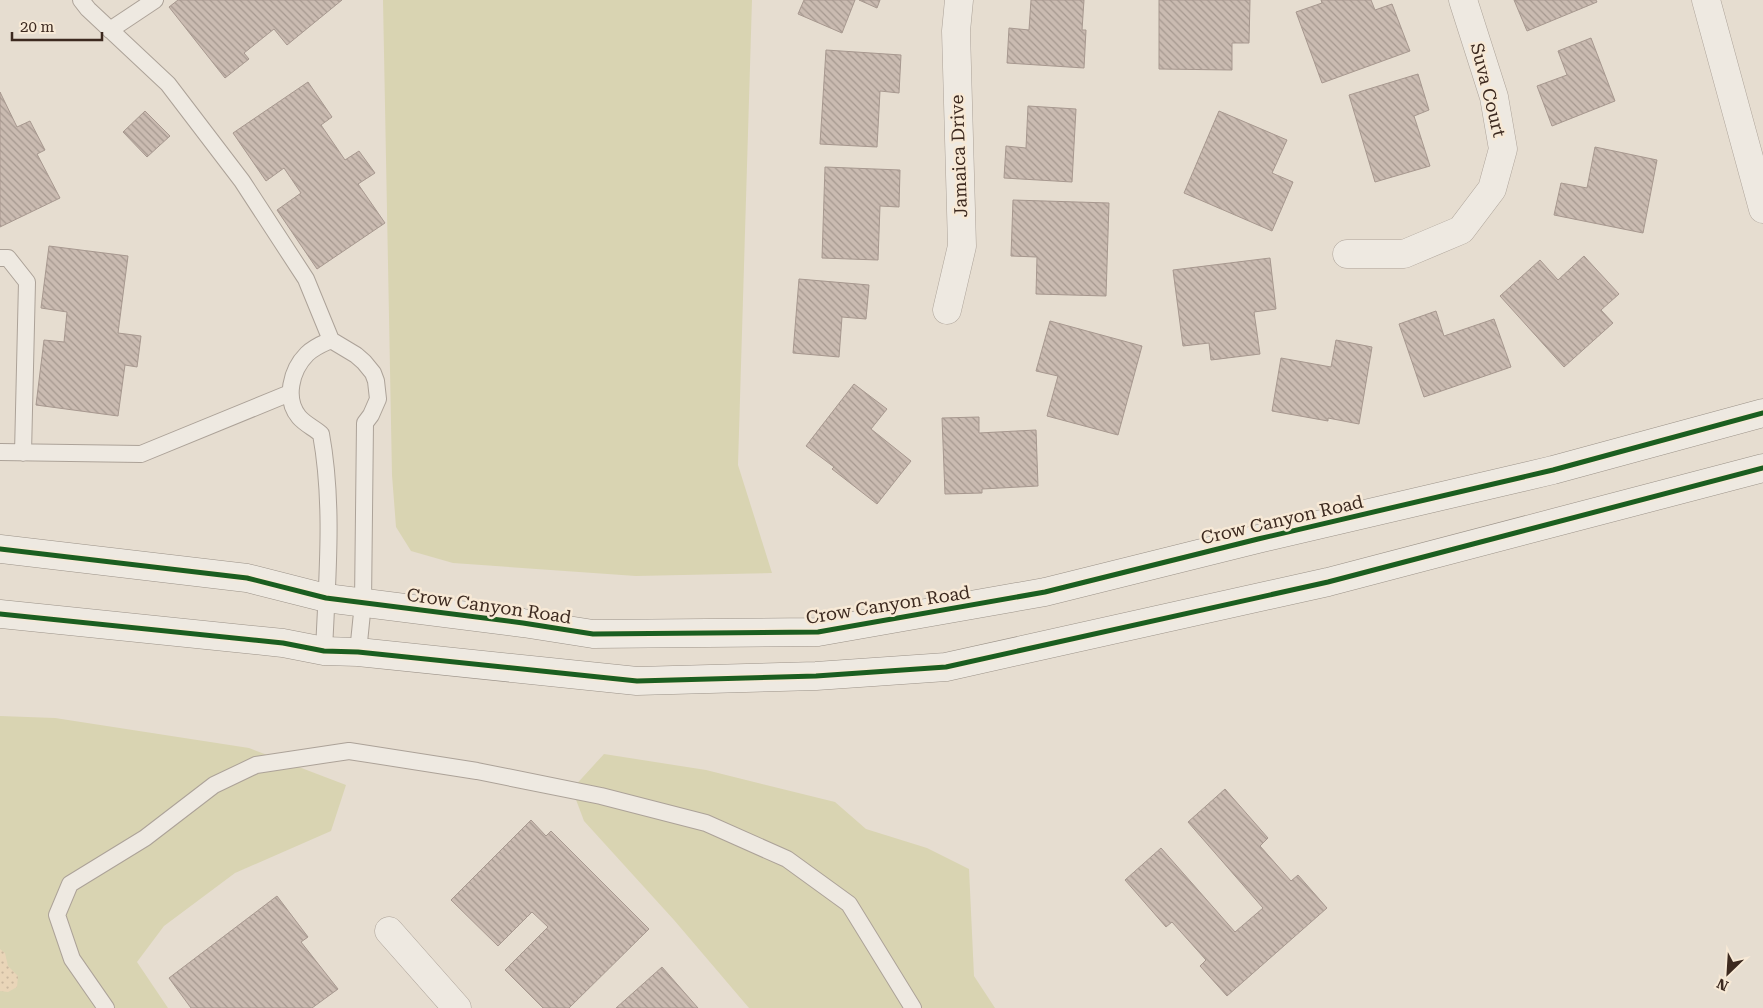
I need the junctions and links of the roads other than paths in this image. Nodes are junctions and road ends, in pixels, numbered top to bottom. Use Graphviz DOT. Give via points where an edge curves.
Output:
graph roads {
  1 [pos="82,0"];
  2 [pos="155,0"];
  3 [pos="959,0"];
  4 [pos="1462,0"];
  5 [pos="1706,0"];
  6 [pos="110,30"];
  7 [pos="1763,209"];
  8 [pos="1347,254"];
  9 [pos="0,258"];
  10 [pos="947,310"];
  11 [pos="330,340"];
  12 [pos="290,392"];
  13 [pos="1763,413"];
  14 [pos="0,452"];
  15 [pos="23,452"];
  16 [pos="1763,468"];
  17 [pos="0,549"];
  18 [pos="326,598"];
  19 [pos="363,603"];
  20 [pos="0,614"];
  21 [pos="324,651"];
  22 [pos="358,652"];
  23 [pos="389,931"];
  24 [pos="106,1008"];
  25 [pos="457,1008"];
  26 [pos="913,1008"];
  1 -- 6 [label="lane"];
  2 -- 6 [label="lane"];
  3 -- 10 [label="main road, Jamaica Drive" via="956,31 962,246"];
  4 -- 8 [label="main road, Suva Court" via="1494,97 1503,149 1492,190 1461,230 1404,254"];
  5 -- 7 [label="main road"];
  6 -- 11 [label="lane" via="168,84 242,181 306,279"];
  9 -- 15 [label="lane" via="8,258 27,282"];
  11 -- 12 [label="lane" via="306,355 297,367"];
  11 -- 19 [label="lane" via="356,355 368,367 378,390 375,407 365,423"];
  12 -- 15 [label="lane" via="141,454"];
  12 -- 18 [label="lane" via="298,416 321,434 327,472 329,532"];
  13 -- 19 [label="main road, Crow Canyon Road" via="1553,470 1044,592 818,632 594,634"];
  14 -- 15 [label="lane"];
  16 -- 22 [label="main road" via="1328,582 946,667 816,676 637,681"];
  17 -- 18 [label="main road, Crow Canyon Road" via="248,578"];
  18 -- 19 [label="main road, Crow Canyon Road"];
  18 -- 21 [label="lane"];
  19 -- 22 [label="lane"];
  20 -- 21 [label="main road" via="283,643"];
  21 -- 22 [label="main road"];
  23 -- 25 [label="main road"];
  24 -- 26 [label="lane" via="72,959 57,915 70,884 145,838 222,781 256,765 349,751 477,771 601,796 706,823 787,859 849,904"];
}
